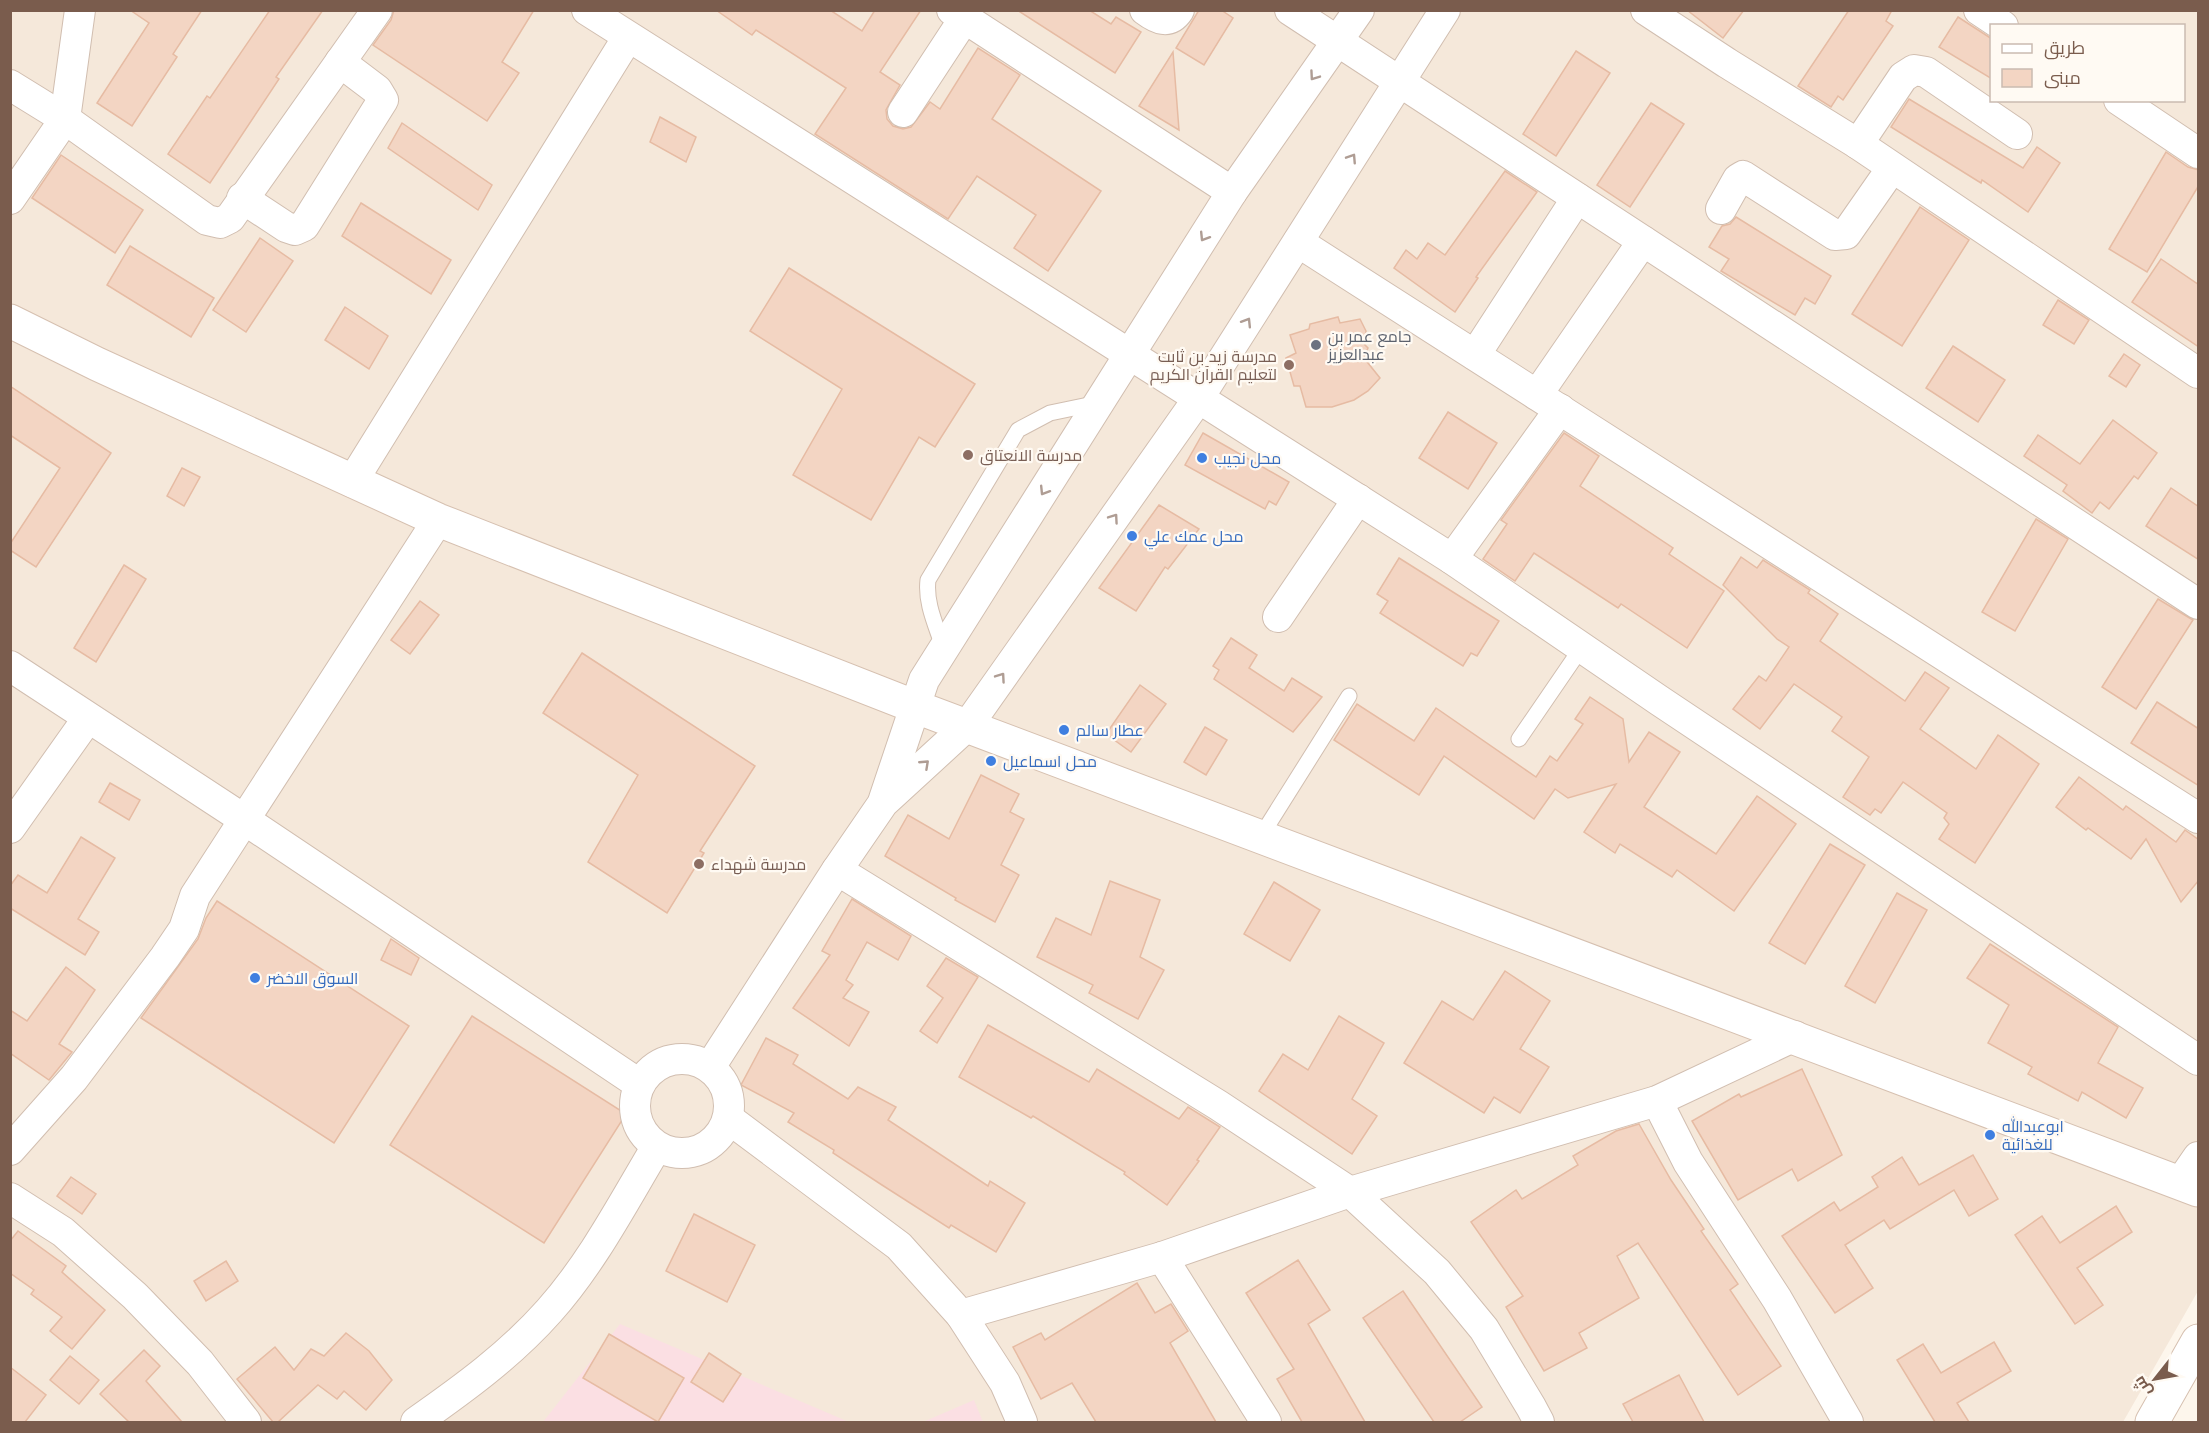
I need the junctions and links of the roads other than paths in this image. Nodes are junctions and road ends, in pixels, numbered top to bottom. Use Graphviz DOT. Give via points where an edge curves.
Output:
graph roads {
  1 [pos="80,10"];
  2 [pos="377,10"];
  3 [pos="587,10"];
  4 [pos="1145,10"];
  5 [pos="1179,10"];
  6 [pos="1290,10"];
  7 [pos="1359,10"];
  8 [pos="1445,10"];
  9 [pos="1647,10"];
  10 [pos="1979,10"];
  11 [pos="958,15"];
  12 [pos="2000,24"];
  13 [pos="628,37"];
  14 [pos="1338,42"];
  15 [pos="340,62"];
  16 [pos="1400,82"];
  17 [pos="10,85"];
  18 [pos="2122,102"];
  19 [pos="903,112"];
  20 [pos="65,119"];
  21 [pos="2017,134"];
  22 [pos="1858,144"];
  23 [pos="2199,153"];
  24 [pos="1892,168"];
  25 [pos="1232,192"];
  26 [pos="242,198"];
  27 [pos="1577,198"];
  28 [pos="10,199"];
  29 [pos="1721,209"];
  30 [pos="1642,241"];
  31 [pos="1298,242"];
  32 [pos="10,321"];
  33 [pos="1130,355"];
  34 [pos="1475,355"];
  35 [pos="2199,373"];
  36 [pos="1198,399"];
  37 [pos="1548,402"];
  38 [pos="1099,403"];
  39 [pos="352,482"];
  40 [pos="1358,499"];
  41 [pos="438,520"];
  42 [pos="1452,558"];
  43 [pos="2199,604"];
  44 [pos="1278,617"];
  45 [pos="1582,647"];
  46 [pos="944,650"];
  47 [pos="10,666"];
  48 [pos="1349,696"];
  49 [pos="916,706"];
  50 [pos="88,718"];
  51 [pos="968,725"];
  52 [pos="1519,739"];
  53 [pos="883,803"];
  54 [pos="2199,818"];
  55 [pos="245,820"];
  56 [pos="10,828"];
  57 [pos="1261,836"];
  58 [pos="837,870"];
  59 [pos="1795,1036"];
  60 [pos="2199,1060"];
  61 [pos="710,1067"];
  62 [pos="639,1084"];
  63 [pos="1657,1101"];
  64 [pos="729,1119"];
  65 [pos="656,1148"];
  66 [pos="10,1150"];
  67 [pos="2199,1157"];
  68 [pos="2189,1187"];
  69 [pos="1350,1192"];
  70 [pos="10,1198"];
  71 [pos="1162,1257"];
  72 [pos="961,1316"];
  73 [pos="2199,1341"];
  74 [pos="246,1422"];
  75 [pos="416,1422"];
  76 [pos="1022,1422"];
  77 [pos="1266,1422"];
  78 [pos="1539,1422"];
  79 [pos="1848,1422"];
  80 [pos="2152,1422"];
  1 -- 20 [label="street"];
  2 -- 15 [label="street"];
  3 -- 13 [label="street"];
  4 -- 5 [label="street" via="1167,20"];
  6 -- 14 [label="street"];
  7 -- 14 [label="street"];
  8 -- 16 [label="street"];
  9 -- 22 [label="street"];
  10 -- 12 [label="street"];
  11 -- 19 [label="street"];
  11 -- 25 [label="street"];
  13 -- 33 [label="street"];
  13 -- 39 [label="street"];
  14 -- 16 [label="street"];
  14 -- 25 [label="street, one-way"];
  15 -- 26 [label="street"];
  15 -- 26 [label="street" via="377,90 383,100 304,226 295,230 286,227"];
  16 -- 27 [label="street"];
  31 -- 16 [label="street, one-way"];
  17 -- 20 [label="street"];
  18 -- 23 [label="street"];
  20 -- 26 [label="street" via="207,220 220,223 230,218"];
  20 -- 28 [label="street"];
  21 -- 22 [label="street" via="1926,72 1914,70 1903,77"];
  22 -- 24 [label="street"];
  24 -- 29 [label="street" via="1846,234 1835,235 1743,176"];
  24 -- 35 [label="street"];
  25 -- 33 [label="street, one-way"];
  27 -- 30 [label="street"];
  27 -- 34 [label="street"];
  30 -- 37 [label="street"];
  30 -- 43 [label="street"];
  31 -- 34 [label="street"];
  36 -- 31 [label="street, one-way"];
  32 -- 39 [label="street"];
  33 -- 36 [label="street"];
  33 -- 38 [label="street"];
  34 -- 37 [label="street"];
  36 -- 40 [label="street"];
  51 -- 36 [label="street, one-way"];
  37 -- 42 [label="street"];
  37 -- 54 [label="street"];
  38 -- 46 [label="street, one-way"];
  38 -- 46 [label="lane" via="1050,412 1018,430 928,580 928,598"];
  39 -- 41 [label="street"];
  40 -- 42 [label="street"];
  40 -- 44 [label="street"];
  41 -- 49 [label="street"];
  41 -- 55 [label="street"];
  42 -- 45 [label="street"];
  45 -- 52 [label="lane"];
  45 -- 60 [label="street"];
  46 -- 49 [label="street" via="924,680"];
  47 -- 50 [label="street"];
  48 -- 57 [label="lane"];
  49 -- 51 [label="street"];
  49 -- 53 [label="street"];
  50 -- 55 [label="street"];
  50 -- 56 [label="street"];
  53 -- 51 [label="street, one-way"];
  51 -- 57 [label="street"];
  53 -- 58 [label="street"];
  55 -- 62 [label="street"];
  55 -- 66 [label="street" via="195,896 184,928 165,957 74,1078"];
  57 -- 59 [label="street"];
  58 -- 61 [label="street"];
  58 -- 69 [label="street" via="1218,1105"];
  59 -- 63 [label="street"];
  59 -- 68 [label="street"];
  61 -- 62 [label="street" via="684,1058 658,1064"];
  61 -- 64 [label="street" via="728,1090"];
  62 -- 65 [label="street" via="633,1107 635,1115 639,1130"];
  63 -- 69 [label="street"];
  63 -- 79 [label="street" via="1688,1162 1777,1299"];
  64 -- 65 [label="street" via="713,1144 704,1148 685,1155"];
  64 -- 72 [label="street" via="899,1246"];
  65 -- 75 [label="street" via="587,1260 549,1311 489,1370"];
  67 -- 68 [label="street"];
  69 -- 71 [label="street"];
  69 -- 78 [label="street" via="1437,1272 1477,1321"];
  70 -- 74 [label="street" via="63,1232 135,1296 200,1363"];
  71 -- 72 [label="street"];
  71 -- 77 [label="street"];
  72 -- 76 [label="street" via="1005,1383"];
  73 -- 80 [label="street"];
}
